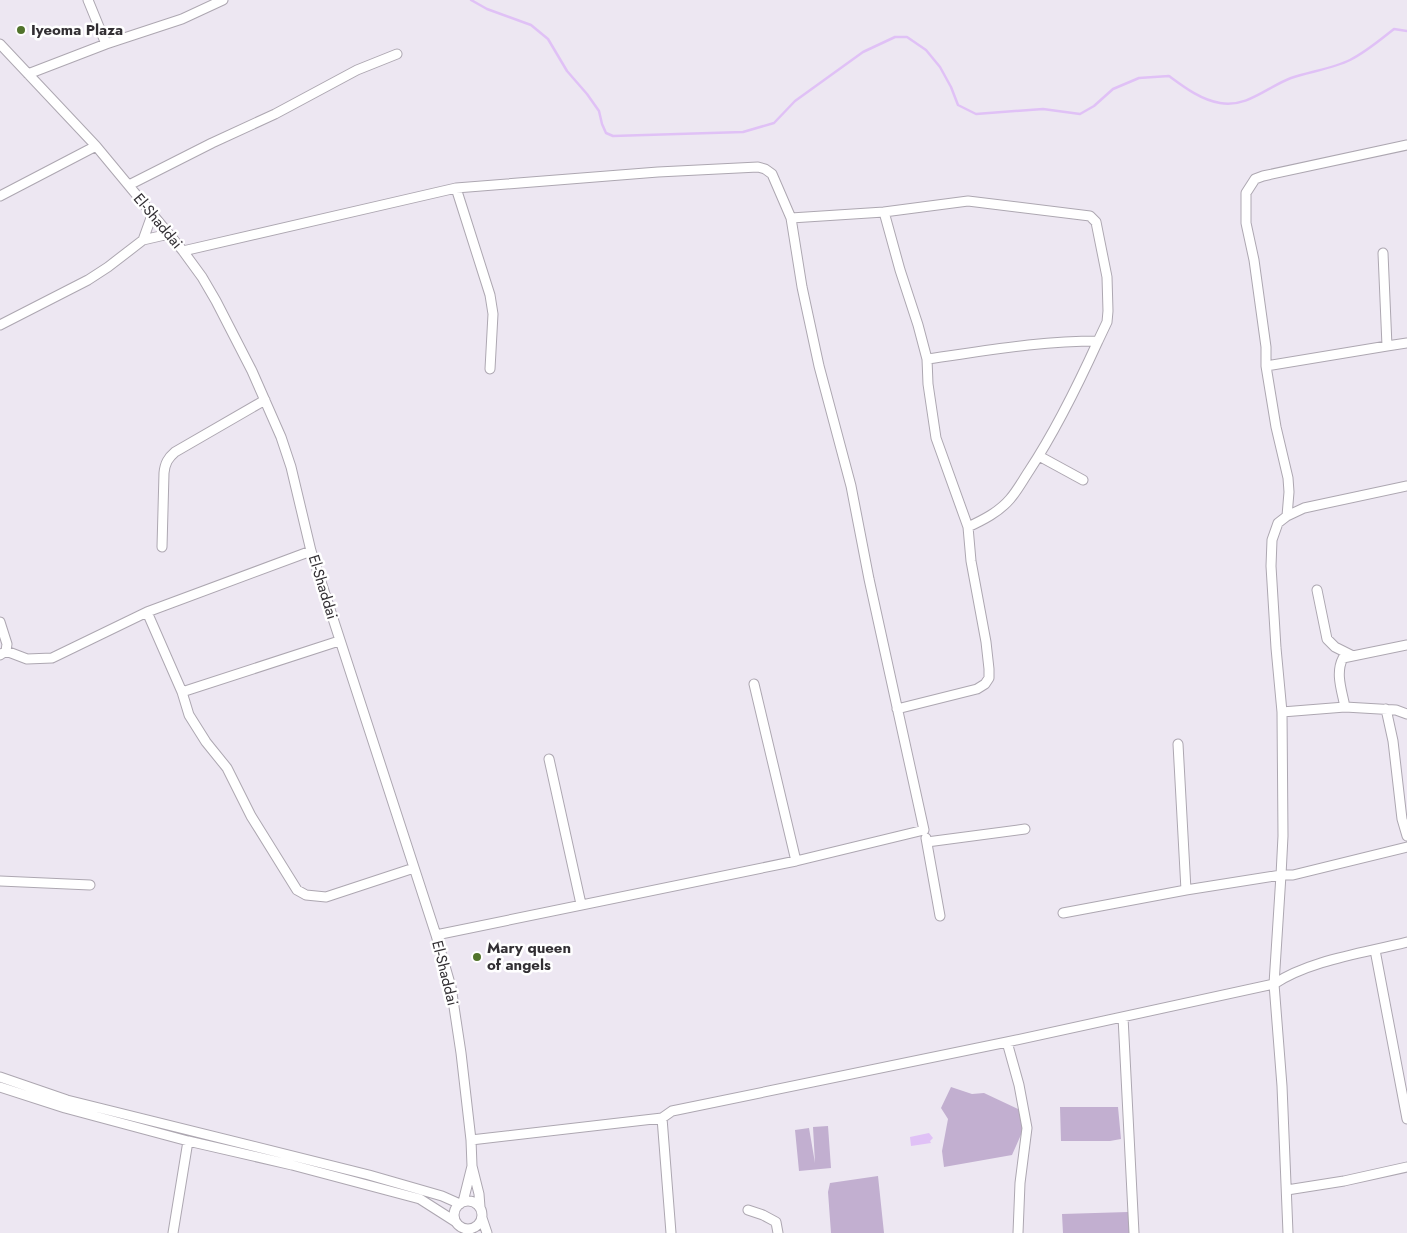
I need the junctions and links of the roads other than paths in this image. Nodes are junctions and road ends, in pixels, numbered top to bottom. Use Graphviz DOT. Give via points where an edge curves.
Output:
graph roads {
  1 [pos="88,0"];
  2 [pos="223,0"];
  3 [pos="0,44"];
  4 [pos="106,44"];
  5 [pos="397,54"];
  6 [pos="28,74"];
  7 [pos="1407,145"];
  8 [pos="96,146"];
  9 [pos="129,185"];
  10 [pos="456,188"];
  11 [pos="0,196"];
  12 [pos="884,212"];
  13 [pos="152,215"];
  14 [pos="791,218"];
  15 [pos="169,234"];
  16 [pos="143,240"];
  17 [pos="183,251"];
  18 [pos="1383,253"];
  19 [pos="0,325"];
  20 [pos="1098,341"];
  21 [pos="1407,343"];
  22 [pos="1388,346"];
  23 [pos="927,359"];
  24 [pos="1266,366"];
  25 [pos="490,369"];
  26 [pos="265,400"];
  27 [pos="1039,456"];
  28 [pos="1083,480"];
  29 [pos="1407,486"];
  30 [pos="1287,516"];
  31 [pos="968,527"];
  32 [pos="162,547"];
  33 [pos="312,551"];
  34 [pos="1317,590"];
  35 [pos="147,612"];
  36 [pos="0,622"];
  37 [pos="340,641"];
  38 [pos="1407,645"];
  39 [pos="3,653"];
  40 [pos="1353,656"];
  41 [pos="754,684"];
  42 [pos="182,692"];
  43 [pos="1345,707"];
  44 [pos="897,709"];
  45 [pos="1386,709"];
  46 [pos="1282,712"];
  47 [pos="1407,714"];
  48 [pos="1178,744"];
  49 [pos="548,759"];
  50 [pos="924,830"];
  51 [pos="1025,830"];
  52 [pos="1407,836"];
  53 [pos="927,842"];
  54 [pos="1407,848"];
  55 [pos="796,861"];
  56 [pos="414,868"];
  57 [pos="1281,874"];
  58 [pos="0,881"];
  59 [pos="90,885"];
  60 [pos="1186,890"];
  61 [pos="581,904"];
  62 [pos="1063,913"];
  63 [pos="940,916"];
  64 [pos="436,935"];
  65 [pos="1407,942"];
  66 [pos="1375,950"];
  67 [pos="1274,984"];
  68 [pos="1123,1017"];
  69 [pos="1007,1042"];
  70 [pos="0,1077"];
  71 [pos="0,1087"];
  72 [pos="66,1104"];
  73 [pos="662,1118"];
  74 [pos="1407,1119"];
  75 [pos="471,1140"];
  76 [pos="188,1141"];
  77 [pos="293,1161"];
  78 [pos="472,1166"];
  79 [pos="1407,1167"];
  80 [pos="1287,1190"];
  81 [pos="462,1203"];
  82 [pos="480,1207"];
  83 [pos="748,1210"];
  84 [pos="482,1218"];
  85 [pos="456,1222"];
  86 [pos="467,1231"];
  87 [pos="173,1233"];
  88 [pos="487,1233"];
  89 [pos="671,1233"];
  90 [pos="778,1233"];
  91 [pos="1016,1233"];
  92 [pos="1134,1233"];
  93 [pos="1288,1233"];
  1 -- 4 [label="street"];
  2 -- 4 [label="street" via="182,19"];
  3 -- 6 [label="street, El-Shaddai"];
  4 -- 6 [label="street"];
  5 -- 9 [label="street" via="357,70"];
  6 -- 8 [label="street, El-Shaddai"];
  7 -- 24 [label="street" via="1282,170 1255,179 1250,185 1246,193 1246,223 1254,260"];
  8 -- 9 [label="street, El-Shaddai"];
  8 -- 11 [label="street"];
  9 -- 13 [label="street, El-Shaddai"];
  10 -- 14 [label="street" via="758,167 772,174"];
  10 -- 17 [label="street"];
  10 -- 25 [label="street" via="484,273 493,314"];
  12 -- 14 [label="street"];
  12 -- 20 [label="street" via="968,201 1094,218 1107,278 1107,322"];
  12 -- 23 [label="street"];
  13 -- 15 [label="street, El-Shaddai"];
  13 -- 16 [label="street"];
  14 -- 44 [label="street" via="809,322 853,496"];
  15 -- 16 [label="street"];
  15 -- 17 [label="street, El-Shaddai"];
  16 -- 19 [label="street" via="88,280"];
  17 -- 26 [label="street, El-Shaddai" via="216,300"];
  18 -- 22 [label="street"];
  20 -- 23 [label="street" via="1019,345"];
  20 -- 27 [label="street"];
  21 -- 22 [label="street"];
  22 -- 24 [label="street"];
  23 -- 31 [label="street" via="936,438"];
  24 -- 30 [label="street" via="1288,478"];
  26 -- 32 [label="street" via="169,457 164,473"];
  26 -- 33 [label="street, El-Shaddai" via="291,467"];
  27 -- 28 [label="street"];
  27 -- 31 [label="street" via="1009,500 987,518"];
  29 -- 30 [label="street" via="1304,508"];
  30 -- 46 [label="street" via="1278,523 1272,540 1271,566"];
  31 -- 44 [label="street" via="989,678 977,689"];
  33 -- 35 [label="street"];
  33 -- 37 [label="street, El-Shaddai"];
  34 -- 40 [label="street" via="1327,639"];
  35 -- 39 [label="street" via="52,658 27,659"];
  35 -- 42 [label="street"];
  36 -- 39 [label="street" via="7,644"];
  37 -- 42 [label="street"];
  37 -- 56 [label="street, El-Shaddai"];
  38 -- 40 [label="street"];
  40 -- 43 [label="street" via="1343,658 1340,664"];
  41 -- 55 [label="street"];
  42 -- 56 [label="street" via="189,715 227,768 251,816 297,890 306,895 326,896"];
  43 -- 45 [label="street"];
  43 -- 46 [label="street"];
  44 -- 50 [label="street"];
  45 -- 47 [label="street"];
  45 -- 52 [label="street"];
  46 -- 57 [label="street"];
  48 -- 60 [label="street"];
  49 -- 61 [label="street"];
  50 -- 53 [label="street"];
  50 -- 55 [label="street"];
  51 -- 53 [label="street"];
  53 -- 63 [label="street"];
  54 -- 57 [label="street" via="1293,875"];
  55 -- 61 [label="street"];
  56 -- 64 [label="street, El-Shaddai"];
  57 -- 60 [label="street"];
  57 -- 67 [label="street"];
  58 -- 59 [label="street"];
  60 -- 62 [label="street"];
  61 -- 64 [label="street"];
  64 -- 75 [label="street, El-Shaddai" via="451,987"];
  65 -- 66 [label="street"];
  66 -- 67 [label="street" via="1312,966"];
  66 -- 74 [label="street"];
  67 -- 68 [label="street"];
  67 -- 80 [label="street"];
  68 -- 69 [label="street"];
  68 -- 92 [label="street"];
  69 -- 73 [label="street" via="672,1111"];
  69 -- 91 [label="street" via="1027,1128"];
  70 -- 72 [label="street"];
  71 -- 72 [label="street"];
  72 -- 76 [label="street"];
  72 -- 77 [label="street"];
  73 -- 75 [label="street"];
  73 -- 89 [label="street"];
  75 -- 78 [label="street, El-Shaddai"];
  76 -- 77 [label="street"];
  76 -- 87 [label="street"];
  77 -- 81 [label="street" via="378,1177"];
  77 -- 85 [label="street" via="420,1199"];
  78 -- 81 [label="street"];
  78 -- 82 [label="street, El-Shaddai"];
  79 -- 80 [label="street"];
  80 -- 93 [label="street"];
  81 -- 82 [label="street" via="472,1202"];
  81 -- 85 [label="street" via="454,1214"];
  82 -- 84 [label="street"];
  83 -- 90 [label="street" via="776,1222"];
  84 -- 86 [label="street" via="478,1225"];
  84 -- 88 [label="street"];
  85 -- 86 [label="street"];
}
